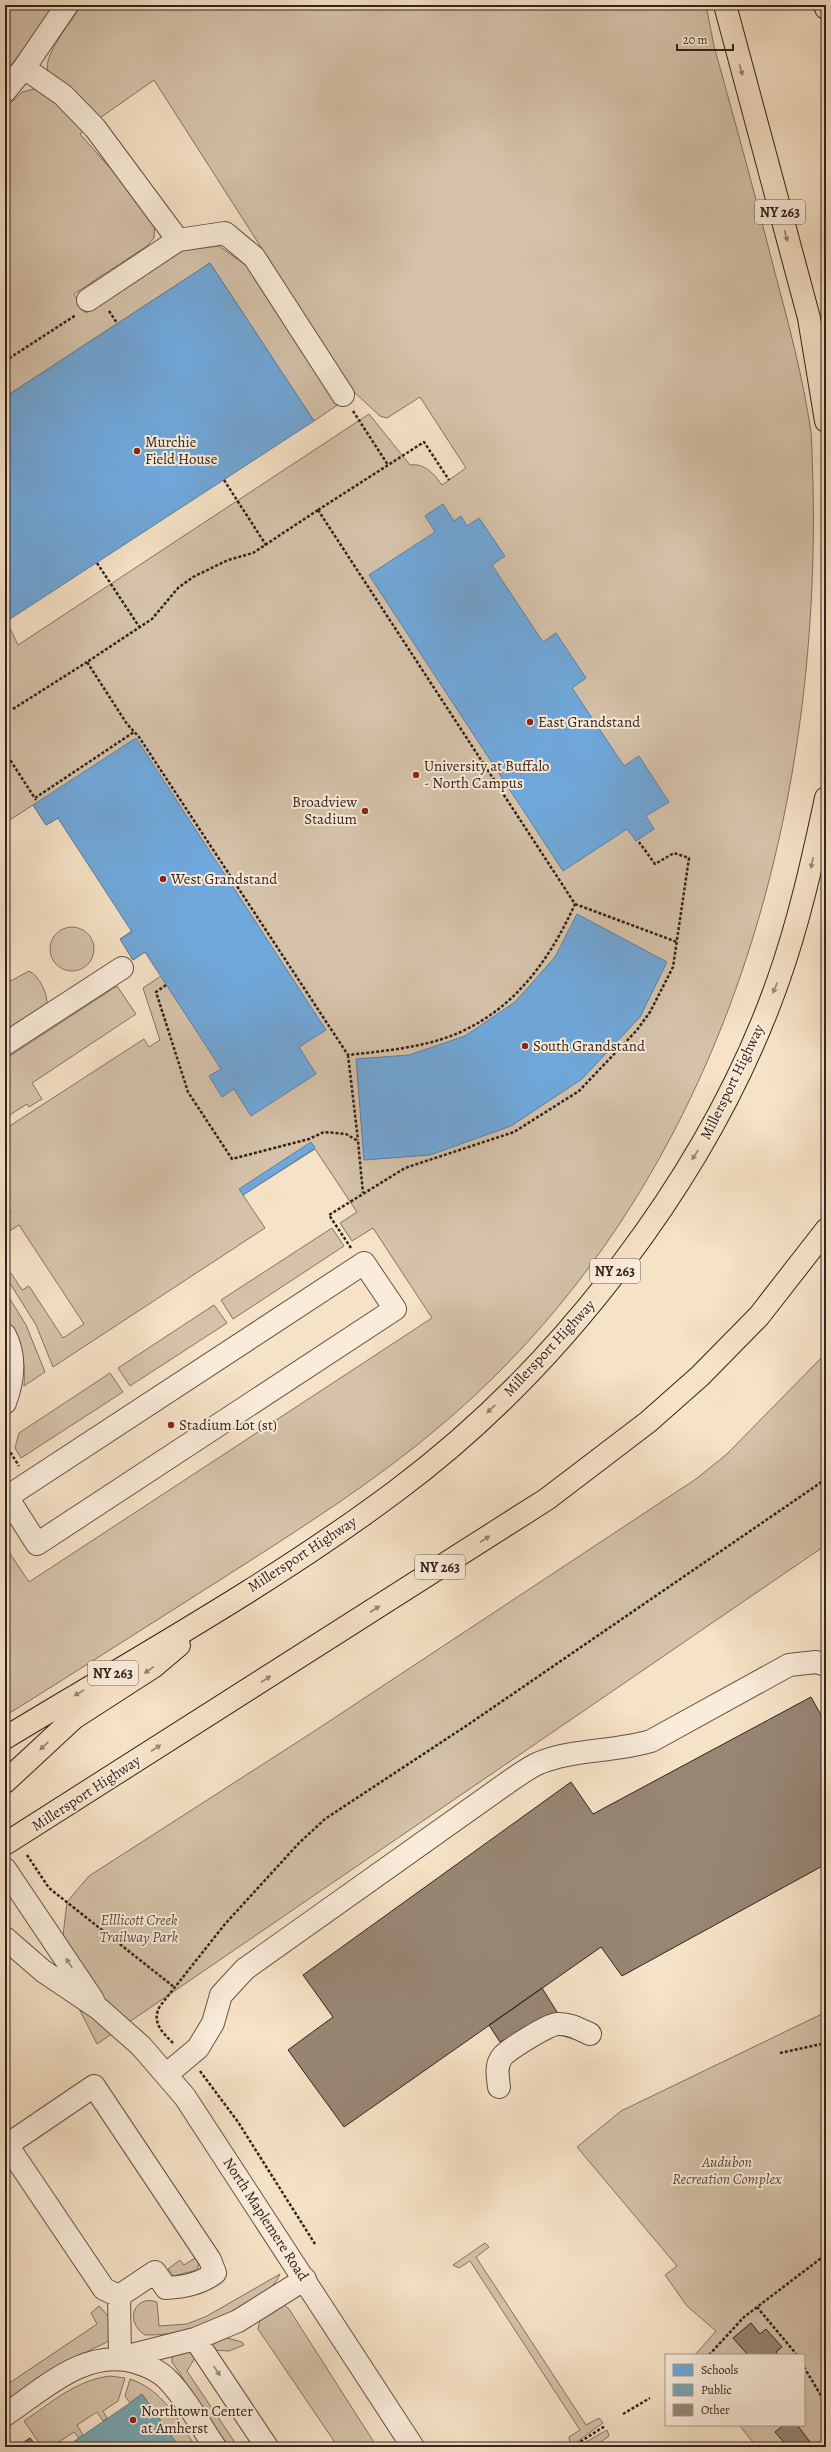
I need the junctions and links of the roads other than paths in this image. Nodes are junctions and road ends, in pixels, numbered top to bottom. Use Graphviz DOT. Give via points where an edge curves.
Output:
graph roads {
  1 [pos="67,5"];
  2 [pos="725,5"];
  3 [pos="24,68"];
  4 [pos="5,91"];
  5 [pos="178,240"];
  6 [pos="88,300"];
  7 [pos="343,395"];
  8 [pos="826,421"];
  9 [pos="826,798"];
  10 [pos="122,968"];
  11 [pos="5,1044"];
  12 [pos="826,1230"];
  13 [pos="5,1335"];
  14 [pos="5,1403"];
  15 [pos="6,1496"];
  16 [pos="220,1608"];
  17 [pos="826,1665"];
  18 [pos="5,1738"];
  19 [pos="5,1782"];
  20 [pos="5,1844"];
  21 [pos="5,1869"];
  22 [pos="5,1938"];
  23 [pos="98,2008"];
  24 [pos="590,2034"];
  25 [pos="167,2074"];
  26 [pos="499,2087"];
  27 [pos="305,2279"];
  28 [pos="119,2296"];
  29 [pos="195,2339"];
  30 [pos="120,2358"];
  31 [pos="5,2416"];
  32 [pos="215,2447"];
  33 [pos="267,2447"];
  34 [pos="413,2447"];
  1 -- 3 [label="street"];
  2 -- 8 [label="main road, NY 263, one-way" via="809,318"];
  3 -- 4 [label="street"];
  3 -- 5 [label="street" via="63,95 95,128"];
  5 -- 6 [label="street"];
  5 -- 7 [label="street" via="225,233 254,257"];
  9 -- 16 [label="main road, Millersport Highway / NY 263, one-way" via="810,871 778,981 745,1060 702,1144 657,1214 598,1294 528,1375 426,1467 398,1490"];
  10 -- 11 [label="street"];
  20 -- 12 [label="main road, Millersport Highway / NY 263, one-way" via="547,1499 648,1422 700,1376 759,1316"];
  13 -- 14 [label="street" via="12,1366 12,1380"];
  15 -- 15 [label="street" via="37,1544 395,1309 364,1263"];
  16 -- 18 [label="main road, Millersport Highway / NY 263, one-way"];
  16 -- 19 [label="main road, one-way" via="153,1668 74,1718"];
  17 -- 25 [label="street" via="816,1662 789,1665 651,1742 627,1749 561,1756 532,1767 245,1969 221,1995 214,2023 198,2048"];
  23 -- 21 [label="street, North Maplemere Road, one-way"];
  22 -- 23 [label="street, North Maplemere Road" via="43,1972"];
  23 -- 25 [label="street, North Maplemere Road" via="141,2046"];
  24 -- 26 [label="street" via="569,2025 555,2023 508,2050 497,2068"];
  25 -- 27 [label="street, North Maplemere Road" via="202,2121"];
  27 -- 29 [label="street" via="238,2321"];
  27 -- 34 [label="street, North Maplemere Road"];
  28 -- 28 [label="street" via="104,2289 7,2145 94,2086 210,2260 214,2273 204,2280 184,2287 166,2288 155,2272"];
  28 -- 30 [label="street"];
  29 -- 30 [label="street"];
  29 -- 33 [label="street, one-way"];
  30 -- 31 [label="street" via="100,2359 68,2372"];
  30 -- 32 [label="street" via="152,2367 168,2379"];
}
